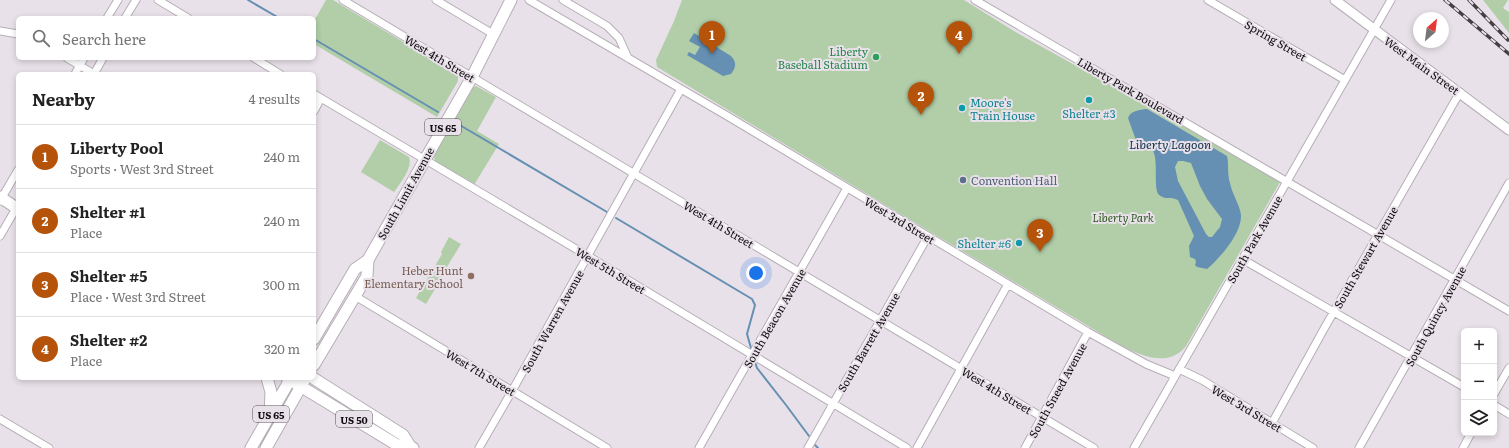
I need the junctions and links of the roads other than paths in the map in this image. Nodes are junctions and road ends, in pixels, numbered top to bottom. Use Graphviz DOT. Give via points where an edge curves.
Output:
graph roads {
  1 [pos="118,0"];
  2 [pos="136,0"];
  3 [pos="158,0"];
  4 [pos="343,0"];
  5 [pos="436,0"];
  6 [pos="511,0"];
  7 [pos="530,0"];
  8 [pos="563,0"];
  9 [pos="975,0"];
  10 [pos="1208,0"];
  11 [pos="1335,0"];
  12 [pos="1391,0"];
  13 [pos="109,16"];
  14 [pos="126,16"];
  15 [pos="185,16"];
  16 [pos="1374,29"];
  17 [pos="0,31"];
  18 [pos="16,34"];
  19 [pos="493,34"];
  20 [pos="628,58"];
  21 [pos="70,60"];
  22 [pos="83,60"];
  23 [pos="102,60"];
  24 [pos="257,60"];
  25 [pos="80,66"];
  26 [pos="76,72"];
  27 [pos="90,72"];
  28 [pos="95,72"];
  29 [pos="277,72"];
  30 [pos="472,77"];
  31 [pos="1345,80"];
  32 [pos="681,89"];
  33 [pos="1460,92"];
  34 [pos="316,95"];
  35 [pos="321,98"];
  36 [pos="316,107"];
  37 [pos="1509,130"];
  38 [pos="424,159"];
  39 [pos="16,173"];
  40 [pos="634,174"];
  41 [pos="1286,182"];
  42 [pos="1509,183"];
  43 [pos="848,188"];
  44 [pos="1,199"];
  45 [pos="16,206"];
  46 [pos="16,209"];
  47 [pos="1379,235"];
  48 [pos="0,236"];
  49 [pos="928,236"];
  50 [pos="588,256"];
  51 [pos="1242,259"];
  52 [pos="368,260"];
  53 [pos="800,272"];
  54 [pos="1455,280"];
  55 [pos="1008,284"];
  56 [pos="355,296"];
  57 [pos="1334,311"];
  58 [pos="1509,311"];
  59 [pos="880,321"];
  60 [pos="1088,332"];
  61 [pos="316,336"];
  62 [pos="753,355"];
  63 [pos="1412,356"];
  64 [pos="316,362"];
  65 [pos="1509,368"];
  66 [pos="961,369"];
  67 [pos="1177,373"];
  68 [pos="268,380"];
  69 [pos="288,380"];
  70 [pos="294,380"];
  71 [pos="316,380"];
  72 [pos="304,382"];
  73 [pos="1461,385"];
  74 [pos="1497,389"];
  75 [pos="512,391"];
  76 [pos="833,403"];
  77 [pos="1497,407"];
  78 [pos="1509,414"];
  79 [pos="269,416"];
  80 [pos="1041,417"];
  81 [pos="0,419"];
  82 [pos="1272,424"];
  83 [pos="1469,436"];
  84 [pos="412,447"];
  85 [pos="1136,447"];
  86 [pos="49,448"];
  87 [pos="251,448"];
  88 [pos="266,448"];
  89 [pos="479,448"];
  90 [pos="607,448"];
  91 [pos="699,448"];
  92 [pos="808,448"];
  93 [pos="907,448"];
  94 [pos="917,448"];
  95 [pos="1025,448"];
  96 [pos="1094,448"];
  97 [pos="1313,448"];
  98 [pos="1359,448"];
  99 [pos="1463,448"];
  1 -- 13 [label="street"];
  2 -- 14 [label="street"];
  3 -- 15 [label="street"];
  4 -- 30 [label="street, West 4th Street"];
  5 -- 19 [label="street"];
  6 -- 19 [label="highway, South Limit Avenue / US 65"];
  7 -- 20 [label="street, West 3rd Street"];
  8 -- 20 [label="street" via="607,26 619,38"];
  9 -- 41 [label="street, Liberty Park Boulevard"];
  10 -- 31 [label="street, Spring Street"];
  11 -- 16 [label="main road, West Main Street"];
  12 -- 16 [label="street, South Park Avenue"];
  16 -- 31 [label="street, South Park Avenue"];
  16 -- 33 [label="main road, West Main Street"];
  17 -- 18 [label="street"];
  19 -- 30 [label="highway, South Limit Avenue / US 65"];
  20 -- 32 [label="street, West 3rd Street"];
  21 -- 25 [label="street"];
  22 -- 25 [label="street"];
  23 -- 28 [label="street"];
  24 -- 29 [label="street"];
  25 -- 26 [label="street"];
  25 -- 27 [label="street"];
  30 -- 38 [label="highway, South Limit Avenue / US 65"];
  30 -- 40 [label="street, West 4th Street"];
  31 -- 41 [label="street, South Park Avenue"];
  32 -- 40 [label="street, South Warren Avenue"];
  32 -- 43 [label="street, West 3rd Street"];
  33 -- 37 [label="main road, West Main Street"];
  33 -- 47 [label="street, South Stewart Avenue"];
  34 -- 35 [label="street, West 5th Street"];
  35 -- 36 [label="street"];
  35 -- 38 [label="street, West 5th Street"];
  38 -- 50 [label="street, West 5th Street"];
  38 -- 52 [label="highway, South Limit Avenue / US 65"];
  39 -- 44 [label="street"];
  40 -- 50 [label="street, South Warren Avenue"];
  40 -- 53 [label="street, West 4th Street"];
  41 -- 47 [label="street, Liberty Park Boulevard"];
  41 -- 51 [label="street, South Park Avenue"];
  42 -- 54 [label="street, South Quincy Avenue"];
  43 -- 49 [label="street, West 3rd Street"];
  43 -- 53 [label="street, South Beacon Avenue"];
  44 -- 45 [label="highway"];
  46 -- 48 [label="street"];
  47 -- 54 [label="street, Liberty Park Boulevard"];
  47 -- 57 [label="street, South Stewart Avenue"];
  49 -- 55 [label="street, West 3rd Street"];
  49 -- 59 [label="street, South Barrett Avenue"];
  50 -- 62 [label="street, West 5th Street"];
  50 -- 75 [label="street, South Warren Avenue"];
  51 -- 57 [label="street"];
  51 -- 67 [label="street, South Park Avenue"];
  52 -- 56 [label="highway, South Limit Avenue / US 65" via="366,276"];
  52 -- 61 [label="highway, South Limit Avenue / US 65" via="355,269"];
  53 -- 59 [label="street, West 4th Street"];
  53 -- 62 [label="street, South Beacon Avenue"];
  54 -- 58 [label="street, Liberty Park Boulevard"];
  54 -- 63 [label="street, South Quincy Avenue"];
  55 -- 60 [label="street, West 3rd Street"];
  55 -- 66 [label="street"];
  56 -- 64 [label="highway, South Limit Avenue / US 65"];
  56 -- 75 [label="street, West 7th Street"];
  57 -- 63 [label="street"];
  57 -- 82 [label="street, South Stewart Avenue"];
  59 -- 66 [label="street, West 4th Street"];
  59 -- 76 [label="street, South Barrett Avenue"];
  60 -- 67 [label="street, West 3rd Street" via="1146,364"];
  60 -- 80 [label="street, South Sneed Avenue"];
  62 -- 76 [label="street, West 5th Street"];
  62 -- 91 [label="street, South Beacon Avenue"];
  63 -- 73 [label="street"];
  63 -- 98 [label="street, South Quincy Avenue"];
  65 -- 74 [label="street"];
  66 -- 80 [label="street, West 4th Street"];
  66 -- 94 [label="street"];
  67 -- 82 [label="street, West 3rd Street" via="1202,380"];
  67 -- 85 [label="street, South Park Avenue"];
  68 -- 79 [label="highway" via="271,392"];
  69 -- 79 [label="highway, US 65"];
  70 -- 72 [label="highway, US 50"];
  71 -- 84 [label="highway, US 50" via="403,435"];
  72 -- 84 [label="highway, US 50" via="397,445"];
  72 -- 88 [label="highway, US 65"];
  75 -- 89 [label="street, South Warren Avenue"];
  75 -- 90 [label="street, West 7th Street"];
  76 -- 92 [label="street, South Barrett Avenue"];
  76 -- 93 [label="street, West 5th Street"];
  77 -- 78 [label="street"];
  79 -- 87 [label="highway, US 65"];
  80 -- 95 [label="street, South Sneed Avenue"];
  80 -- 96 [label="street, West 4th Street"];
  81 -- 86 [label="street"];
  82 -- 97 [label="street, West 3rd Street"];
  83 -- 99 [label="street"];
}
